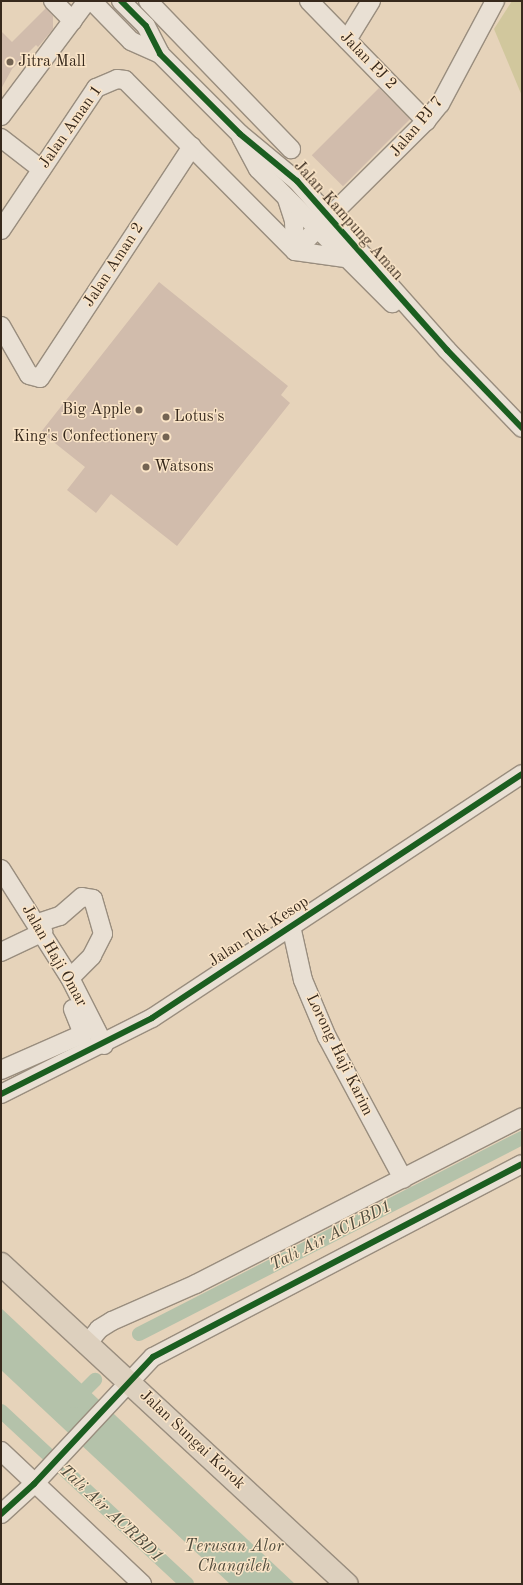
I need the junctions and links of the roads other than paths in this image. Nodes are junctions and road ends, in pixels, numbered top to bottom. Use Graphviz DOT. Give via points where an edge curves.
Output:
graph roads {
  1 [pos="54,1"];
  2 [pos="87,1"];
  3 [pos="92,1"];
  4 [pos="121,1"];
  5 [pos="148,1"];
  6 [pos="309,1"];
  7 [pos="371,1"];
  8 [pos="495,1"];
  9 [pos="73,20"];
  10 [pos="348,40"];
  11 [pos="160,54"];
  12 [pos="1,116"];
  13 [pos="426,121"];
  14 [pos="240,134"];
  15 [pos="1,138"];
  16 [pos="192,147"];
  17 [pos="291,149"];
  18 [pos="41,170"];
  19 [pos="284,193"];
  20 [pos="324,223"];
  21 [pos="1,230"];
  22 [pos="295,250"];
  23 [pos="344,258"];
  24 [pos="1,326"];
  25 [pos="447,350"];
  26 [pos="522,428"];
  27 [pos="522,774"];
  28 [pos="1,869"];
  29 [pos="291,926"];
  30 [pos="39,930"];
  31 [pos="1,952"];
  32 [pos="70,978"];
  33 [pos="104,1045"];
  34 [pos="1,1070"];
  35 [pos="1,1094"];
  36 [pos="522,1117"];
  37 [pos="522,1164"];
  38 [pos="403,1179"];
  39 [pos="1,1264"];
  40 [pos="87,1344"];
  41 [pos="123,1387"];
  42 [pos="1,1451"];
  43 [pos="39,1479"];
  44 [pos="1,1514"];
  45 [pos="142,1584"];
  46 [pos="347,1584"];
  1 -- 9 [label="street"];
  2 -- 9 [label="street"];
  3 -- 11 [label="street, Jalan Kampung Aman" via="131,41"];
  4 -- 11 [label="street, Jalan Kampung Aman" via="146,26"];
  5 -- 17 [label="street"];
  6 -- 10 [label="street, Jalan PJ 2"];
  7 -- 10 [label="street"];
  8 -- 13 [label="street, Jalan PJ 7" via="440,104"];
  9 -- 12 [label="street"];
  10 -- 13 [label="street, Jalan PJ 2"];
  11 -- 14 [label="street, Jalan Kampung Aman"];
  13 -- 20 [label="street, Jalan PJ 7"];
  14 -- 19 [label="street, Jalan Kampung Aman" via="258,168"];
  14 -- 20 [label="street, Jalan Kampung Aman" via="270,156"];
  15 -- 18 [label="street"];
  16 -- 18 [label="street, Jalan Aman 1" via="125,80 109,80 96,88"];
  16 -- 22 [label="street, Jalan Aman 1"];
  16 -- 24 [label="street, Jalan Aman 2" via="40,378 33,379"];
  18 -- 21 [label="street, Jalan Aman 1"];
  19 -- 20 [label="street, Jalan Kampung Aman"];
  19 -- 22 [label="street" via="294,221"];
  20 -- 22 [label="street, Jalan PJ 7"];
  20 -- 23 [label="street, Jalan Kampung Aman"];
  20 -- 25 [label="street, Jalan Kampung Aman"];
  22 -- 23 [label="street"];
  23 -- 25 [label="street, Jalan Kampung Aman"];
  25 -- 26 [label="street, Jalan Kampung Aman"];
  27 -- 29 [label="street, Jalan Tok Kesop"];
  28 -- 30 [label="street, Jalan Haji Omar"];
  29 -- 33 [label="street, Jalan Tok Kesop" via="152,1018"];
  29 -- 38 [label="street, Lorong Haji Karim" via="303,980 328,1037"];
  30 -- 31 [label="street"];
  30 -- 32 [label="street, Jalan Haji Omar"];
  30 -- 32 [label="street" via="82,897 93,899 103,934 92,956"];
  30 -- 34 [label="street" via="83,1034"];
  32 -- 33 [label="street, Jalan Haji Omar"];
  33 -- 35 [label="street, Jalan Tok Kesop"];
  36 -- 38 [label="street"];
  37 -- 41 [label="street" via="172,1344 139,1368"];
  38 -- 40 [label="street" via="196,1284 112,1321 99,1329"];
  39 -- 40 [label="main road, Jalan Sungai Korok"];
  40 -- 41 [label="main road, Jalan Sungai Korok"];
  41 -- 43 [label="street"];
  41 -- 46 [label="main road, Jalan Sungai Korok"];
  42 -- 43 [label="street"];
  43 -- 44 [label="street"];
  43 -- 45 [label="street"];
}
